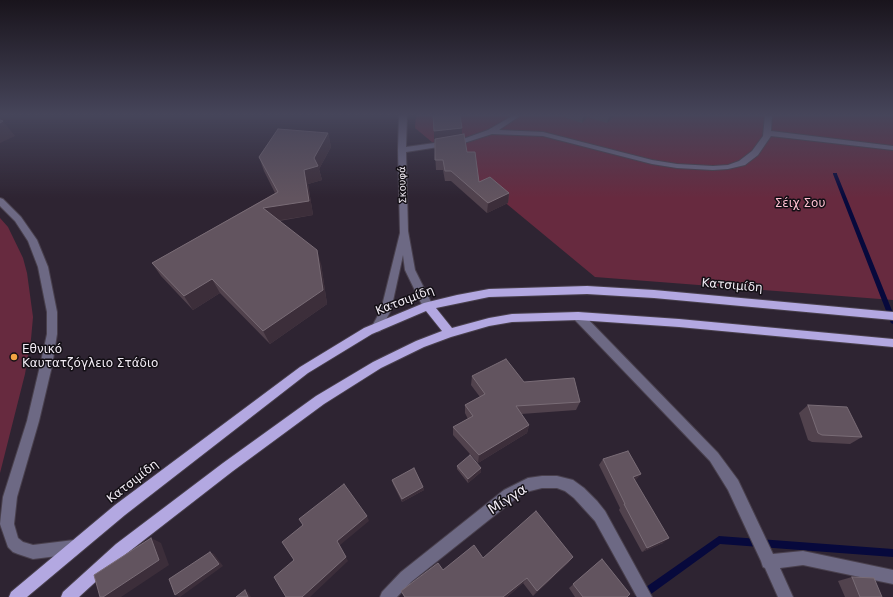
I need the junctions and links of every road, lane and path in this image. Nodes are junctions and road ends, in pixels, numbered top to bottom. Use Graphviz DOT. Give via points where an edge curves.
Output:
graph roads {
  1 [pos="402,143"];
  2 [pos="457,143"];
  3 [pos="576,143"];
  4 [pos="762,143"];
  5 [pos="850,143"];
  6 [pos="893,148"];
  7 [pos="402,150"];
  8 [pos="0,201"];
  9 [pos="404,231"];
  10 [pos="428,306"];
  11 [pos="578,316"];
  12 [pos="890,316"];
  13 [pos="376,328"];
  14 [pos="450,333"];
  15 [pos="891,343"];
  16 [pos="74,547"];
  17 [pos="768,562"];
  18 [pos="893,577"];
  19 [pos="645,596"];
  20 [pos="16,597"];
  21 [pos="68,597"];
  22 [pos="387,597"];
  23 [pos="786,597"];
  1 -- 7 [label="street, Σκουφά"];
  2 -- 7 [label="street"];
  3 -- 4 [label="street" via="645,161 705,169 728,167 746,160"];
  5 -- 6 [label="street"];
  7 -- 9 [label="street, Σκουφά"];
  8 -- 16 [label="street" via="18,219 32,240 43,267 52,312 52,334 46,366 33,421 11,491 7,524 13,542 26,550 33,552"];
  9 -- 10 [label="street, Σκουφά" via="410,270"];
  9 -- 13 [label="street, Σκουφά" via="386,310"];
  10 -- 12 [label="main road, Κατσιμίδη" via="489,293 587,290"];
  10 -- 13 [label="main road, Κατσιμίδη"];
  10 -- 14 [label="main road"];
  11 -- 14 [label="main road" via="507,319"];
  11 -- 15 [label="main road" via="687,323"];
  11 -- 17 [label="street" via="714,457 734,485"];
  13 -- 16 [label="main road, Κατσιμίδη" via="327,355 284,384"];
  14 -- 21 [label="main road" via="377,365 315,404 121,550"];
  16 -- 20 [label="main road, Κατσιμίδη"];
  17 -- 18 [label="street" via="803,558"];
  17 -- 23 [label="street"];
  19 -- 22 [label="street, Μίγγα" via="600,516 574,488 557,482 535,483 509,495 406,577"];
}
